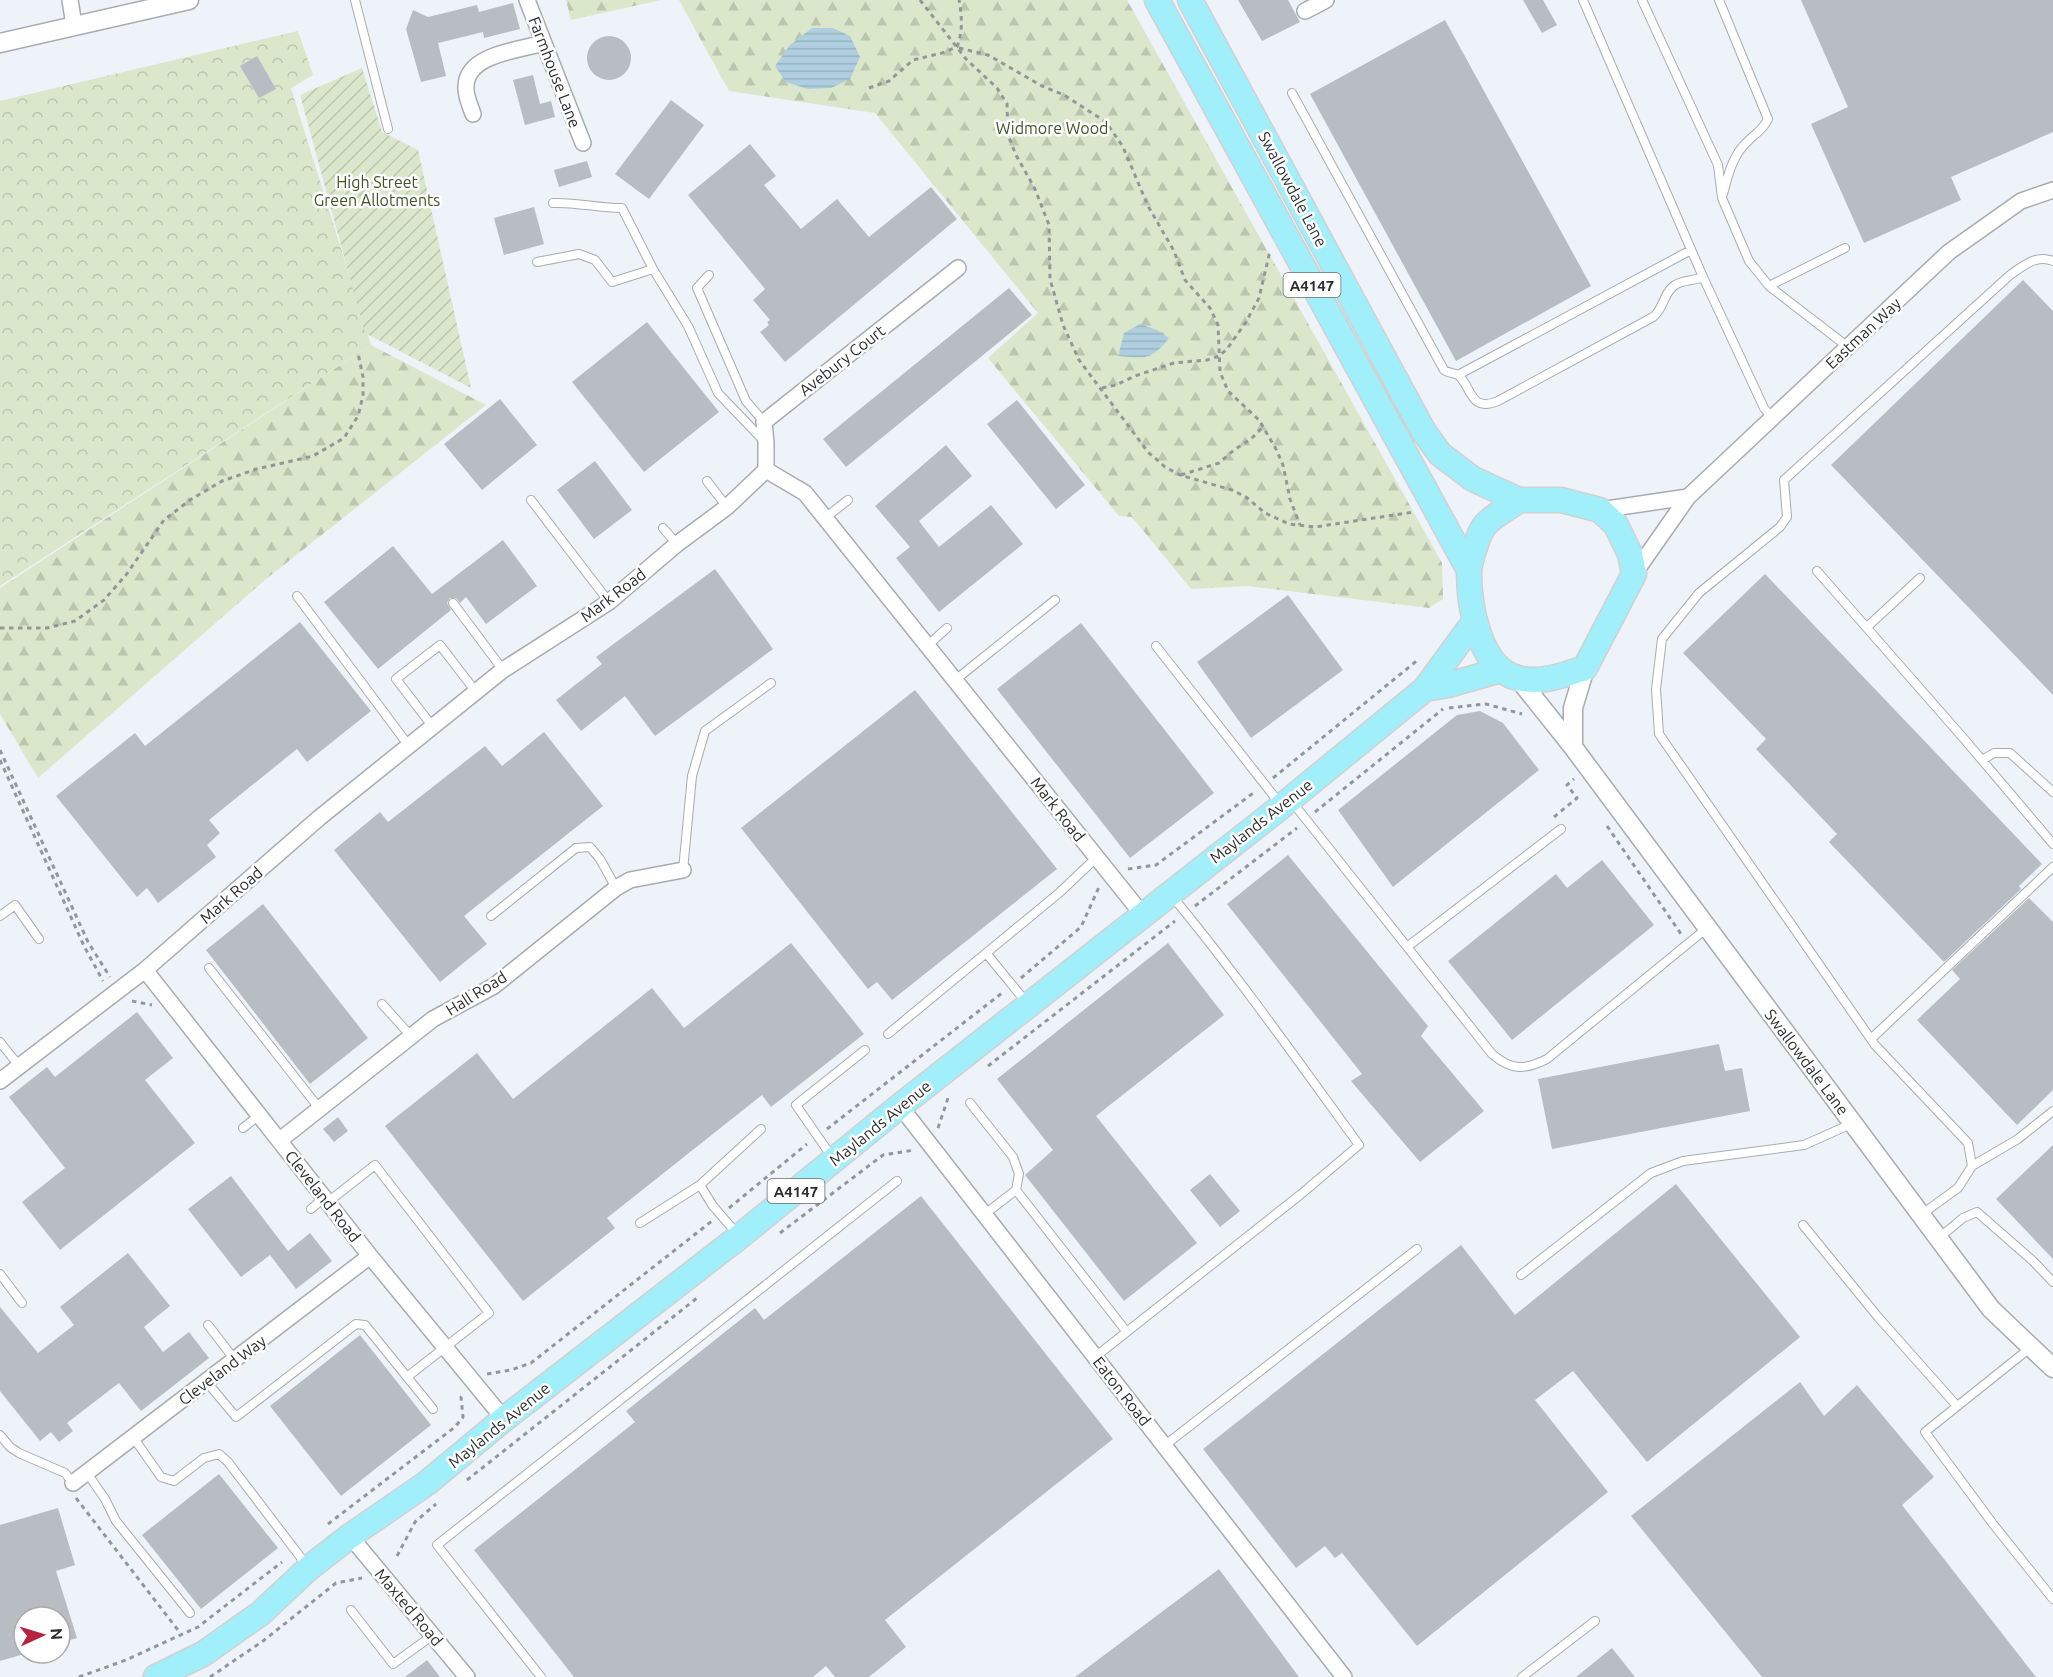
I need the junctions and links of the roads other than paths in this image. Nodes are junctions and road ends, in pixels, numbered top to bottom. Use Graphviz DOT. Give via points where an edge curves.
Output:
graph roads {
  1 [pos="69,0"];
  2 [pos="189,0"];
  3 [pos="355,0"];
  4 [pos="527,0"];
  5 [pos="1147,0"];
  6 [pos="1157,0"];
  7 [pos="1190,0"];
  8 [pos="1326,0"];
  9 [pos="1583,0"];
  10 [pos="1642,0"];
  11 [pos="1719,0"];
  12 [pos="1305,11"];
  13 [pos="74,25"];
  14 [pos="0,43"];
  15 [pos="544,44"];
  16 [pos="1196,74"];
  17 [pos="1292,93"];
  18 [pos="473,114"];
  19 [pos="388,129"];
  20 [pos="583,143"];
  21 [pos="2053,190"];
  22 [pos="1722,198"];
  23 [pos="553,203"];
  24 [pos="1845,248"];
  25 [pos="1691,250"];
  26 [pos="2051,260"];
  27 [pos="537,262"];
  28 [pos="958,268"];
  29 [pos="653,269"];
  30 [pos="709,275"];
  31 [pos="1703,277"];
  32 [pos="1770,286"];
  33 [pos="1848,347"];
  34 [pos="1458,375"];
  35 [pos="1772,418"];
  36 [pos="764,422"];
  37 [pos="766,443"];
  38 [pos="766,470"];
  39 [pos="707,481"];
  40 [pos="1688,497"];
  41 [pos="531,500"];
  42 [pos="848,500"];
  43 [pos="1519,500"];
  44 [pos="727,507"];
  45 [pos="1600,510"];
  46 [pos="825,518"];
  47 [pos="663,528"];
  48 [pos="677,544"];
  49 [pos="1469,570"];
  50 [pos="1817,571"];
  51 [pos="1634,574"];
  52 [pos="1920,578"];
  53 [pos="297,596"];
  54 [pos="1055,600"];
  55 [pos="609,602"];
  56 [pos="453,603"];
  57 [pos="1474,622"];
  58 [pos="1867,627"];
  59 [pos="947,628"];
  60 [pos="927,646"];
  61 [pos="1156,646"];
  62 [pos="1585,668"];
  63 [pos="503,670"];
  64 [pos="1510,674"];
  65 [pos="954,681"];
  66 [pos="771,683"];
  67 [pos="1425,689"];
  68 [pos="476,692"];
  69 [pos="433,727"];
  70 [pos="409,746"];
  71 [pos="1573,747"];
  72 [pos="1982,760"];
  73 [pos="2053,792"];
  74 [pos="1286,803"];
  75 [pos="1561,829"];
  76 [pos="2053,844"];
  77 [pos="1096,858"];
  78 [pos="2053,867"];
  79 [pos="683,870"];
  80 [pos="616,888"];
  81 [pos="1169,893"];
  82 [pos="1142,914"];
  83 [pos="0,916"];
  84 [pos="491,916"];
  85 [pos="1707,927"];
  86 [pos="39,939"];
  87 [pos="1407,947"];
  88 [pos="986,953"];
  89 [pos="209,968"];
  90 [pos="144,970"];
  91 [pos="382,1004"];
  92 [pos="1029,1006"];
  93 [pos="888,1034"];
  94 [pos="411,1036"];
  95 [pos="1871,1039"];
  96 [pos="0,1042"];
  97 [pos="865,1050"];
  98 [pos="20,1067"];
  99 [pos="0,1081"];
  100 [pos="970,1103"];
  101 [pos="900,1106"];
  102 [pos="319,1108"];
  103 [pos="2053,1111"];
  104 [pos="258,1116"];
  105 [pos="1852,1123"];
  106 [pos="243,1128"];
  107 [pos="761,1129"];
  108 [pos="280,1140"];
  109 [pos="835,1160"];
  110 [pos="1972,1166"];
  111 [pos="897,1181"];
  112 [pos="700,1185"];
  113 [pos="1016,1190"];
  114 [pos="327,1200"];
  115 [pos="311,1209"];
  116 [pos="985,1214"];
  117 [pos="1921,1215"];
  118 [pos="640,1223"];
  119 [pos="1803,1225"];
  120 [pos="739,1237"];
  121 [pos="1938,1238"];
  122 [pos="1418,1249"];
  123 [pos="370,1256"];
  124 [pos="0,1274"];
  125 [pos="1521,1275"];
  126 [pos="2053,1282"];
  127 [pos="22,1303"];
  128 [pos="208,1325"];
  129 [pos="1126,1331"];
  130 [pos="443,1347"];
  131 [pos="2031,1347"];
  132 [pos="1095,1357"];
  133 [pos="235,1360"];
  134 [pos="2053,1368"];
  135 [pos="407,1377"];
  136 [pos="206,1381"];
  137 [pos="1957,1406"];
  138 [pos="433,1409"];
  139 [pos="504,1419"];
  140 [pos="0,1435"];
  141 [pos="133,1437"];
  142 [pos="1164,1446"];
  143 [pos="87,1473"];
  144 [pos="73,1483"];
  145 [pos="350,1536"];
  146 [pos="302,1560"];
  147 [pos="2053,1599"];
  148 [pos="351,1610"];
  149 [pos="190,1613"];
  150 [pos="1595,1621"];
  151 [pos="433,1635"];
  152 [pos="156,1677"];
  153 [pos="467,1677"];
  154 [pos="541,1677"];
  155 [pos="1344,1677"];
  156 [pos="1522,1677"];
  1 -- 13 [label="street"];
  2 -- 13 [label="street"];
  3 -- 19 [label="lane"];
  4 -- 15 [label="street, Farmhouse Lane"];
  5 -- 16 [label="main road, Swallowdale Lane"];
  6 -- 16 [label="main road, Swallowdale Lane / A4147"];
  7 -- 43 [label="main road, Swallowdale Lane / A4147" via="1424,432 1440,454 1473,479"];
  8 -- 12 [label="street"];
  9 -- 25 [label="lane"];
  10 -- 22 [label="lane" via="1718,165"];
  11 -- 22 [label="lane" via="1768,119 1729,168"];
  13 -- 14 [label="street"];
  15 -- 18 [label="street" via="483,59 474,66 466,83"];
  15 -- 20 [label="street, Farmhouse Lane"];
  16 -- 49 [label="main road, Swallowdale Lane / A4147"];
  17 -- 34 [label="lane" via="1444,370"];
  21 -- 33 [label="street, Eastman Way" via="2021,201 1949,252"];
  22 -- 32 [label="lane" via="1749,261"];
  23 -- 29 [label="lane" via="622,208"];
  24 -- 32 [label="lane"];
  25 -- 31 [label="lane"];
  25 -- 34 [label="lane"];
  26 -- 95 [label="lane" via="2031,260 2010,275 1784,480 1787,517 1780,527 1699,592 1662,639 1656,689 1659,734"];
  27 -- 29 [label="lane" via="579,254 596,260 612,282"];
  28 -- 36 [label="street, Avebury Court"];
  29 -- 37 [label="lane" via="688,326 718,393"];
  30 -- 36 [label="lane" via="697,288 746,401"];
  31 -- 34 [label="lane" via="1674,285 1658,314 1492,404 1478,402"];
  31 -- 35 [label="lane"];
  32 -- 33 [label="lane"];
  33 -- 35 [label="street, Eastman Way"];
  35 -- 40 [label="street, Eastman Way"];
  36 -- 37 [label="street"];
  37 -- 38 [label="street"];
  38 -- 44 [label="street, Mark Road"];
  38 -- 46 [label="street, Mark Road" via="805,493"];
  39 -- 44 [label="lane"];
  40 -- 45 [label="street"];
  40 -- 51 [label="street, Eastman Way"];
  41 -- 55 [label="lane"];
  42 -- 46 [label="lane"];
  43 -- 45 [label="main road" via="1561,500"];
  43 -- 49 [label="main road" via="1483,527"];
  44 -- 48 [label="street, Mark Road"];
  45 -- 51 [label="main road" via="1616,525 1630,554"];
  46 -- 60 [label="street, Mark Road"];
  47 -- 48 [label="lane"];
  48 -- 55 [label="street, Mark Road"];
  49 -- 57 [label="main road"];
  50 -- 58 [label="lane"];
  51 -- 62 [label="main road"];
  52 -- 58 [label="lane"];
  53 -- 70 [label="lane"];
  54 -- 65 [label="lane"];
  55 -- 63 [label="street, Mark Road"];
  56 -- 63 [label="lane"];
  57 -- 64 [label="main road" via="1485,650"];
  57 -- 67 [label="main road, Maylands Avenue / A4147"];
  58 -- 72 [label="lane"];
  59 -- 60 [label="lane"];
  60 -- 65 [label="street, Mark Road"];
  61 -- 74 [label="lane" via="1265,784"];
  62 -- 64 [label="main road" via="1553,679"];
  62 -- 71 [label="street" via="1573,708"];
  63 -- 68 [label="street, Mark Road"];
  64 -- 67 [label="main road, Maylands Avenue / A4147"];
  64 -- 71 [label="street, Swallowdale Lane"];
  65 -- 77 [label="street, Mark Road"];
  66 -- 79 [label="lane" via="705,731 692,776"];
  67 -- 74 [label="main road, Maylands Avenue / A4147"];
  68 -- 69 [label="street, Mark Road"];
  68 -- 69 [label="lane" via="440,645 396,679"];
  69 -- 70 [label="street, Mark Road"];
  70 -- 90 [label="street, Mark Road" via="319,818"];
  71 -- 85 [label="street, Swallowdale Lane"];
  72 -- 73 [label="lane" via="1994,753 2010,753"];
  72 -- 76 [label="lane"];
  74 -- 81 [label="main road, Maylands Avenue / A4147"];
  74 -- 87 [label="lane"];
  75 -- 87 [label="lane"];
  77 -- 82 [label="street, Mark Road"];
  77 -- 88 [label="lane"];
  78 -- 95 [label="lane"];
  79 -- 80 [label="street, Hall Road" via="630,880"];
  80 -- 84 [label="lane" via="590,847 576,848"];
  80 -- 94 [label="street, Hall Road" via="494,986 433,1019"];
  81 -- 82 [label="main road, Maylands Avenue / A4147"];
  81 -- 129 [label="lane" via="1359,1145"];
  82 -- 92 [label="main road, Maylands Avenue / A4147"];
  83 -- 86 [label="lane" via="15,905"];
  85 -- 87 [label="lane" via="1547,1059 1519,1067 1505,1065 1492,1054"];
  85 -- 105 [label="street, Swallowdale Lane"];
  88 -- 92 [label="lane"];
  88 -- 93 [label="lane"];
  89 -- 102 [label="lane"];
  90 -- 98 [label="street, Mark Road"];
  90 -- 104 [label="street, Cleveland Road"];
  91 -- 94 [label="lane"];
  92 -- 101 [label="main road, Maylands Avenue / A4147"];
  94 -- 102 [label="street, Hall Road"];
  95 -- 110 [label="lane" via="1968,1143"];
  96 -- 98 [label="lane"];
  97 -- 109 [label="lane" via="795,1105"];
  98 -- 99 [label="street, Mark Road"];
  100 -- 113 [label="lane" via="1013,1158 1019,1174"];
  101 -- 109 [label="main road, Maylands Avenue / A4147"];
  101 -- 116 [label="street, Eaton Road"];
  102 -- 108 [label="street, Hall Road"];
  103 -- 110 [label="lane" via="2018,1139"];
  104 -- 106 [label="lane"];
  104 -- 108 [label="street, Cleveland Road"];
  105 -- 117 [label="street, Swallowdale Lane"];
  105 -- 125 [label="lane" via="1804,1145 1683,1161 1651,1173"];
  107 -- 112 [label="lane"];
  108 -- 114 [label="street, Cleveland Road"];
  109 -- 120 [label="main road, Maylands Avenue / A4147"];
  110 -- 117 [label="lane" via="1958,1188"];
  111 -- 154 [label="lane" via="437,1545"];
  112 -- 118 [label="lane"];
  112 -- 120 [label="lane"];
  113 -- 116 [label="lane"];
  113 -- 129 [label="lane"];
  114 -- 115 [label="lane"];
  114 -- 123 [label="street, Cleveland Road"];
  114 -- 130 [label="lane" via="375,1165 489,1313"];
  116 -- 132 [label="street, Eaton Road"];
  117 -- 121 [label="street, Swallowdale Lane"];
  119 -- 137 [label="lane"];
  120 -- 139 [label="main road, Maylands Avenue / A4147"];
  121 -- 126 [label="lane" via="1977,1212"];
  121 -- 131 [label="street, Swallowdale Lane" via="1991,1309"];
  122 -- 142 [label="lane"];
  123 -- 130 [label="street, Cleveland Road"];
  123 -- 133 [label="street, Cleveland Way"];
  124 -- 127 [label="lane"];
  128 -- 133 [label="lane"];
  129 -- 132 [label="lane"];
  130 -- 135 [label="lane"];
  130 -- 139 [label="street, Cleveland Road"];
  131 -- 134 [label="street, Swallowdale Lane"];
  131 -- 137 [label="lane"];
  132 -- 142 [label="street, Eaton Road"];
  133 -- 136 [label="street, Cleveland Way"];
  135 -- 136 [label="lane" via="365,1325 356,1324 236,1418"];
  135 -- 138 [label="lane"];
  136 -- 141 [label="street, Cleveland Way"];
  137 -- 147 [label="lane" via="1925,1432"];
  139 -- 145 [label="main road, Maylands Avenue / A4147" via="427,1483"];
  140 -- 144 [label="lane" via="19,1453 65,1473"];
  141 -- 143 [label="street, Cleveland Way"];
  141 -- 146 [label="lane" via="161,1477 174,1481 204,1458 219,1454"];
  142 -- 155 [label="street, Eaton Road"];
  143 -- 144 [label="street, Cleveland Way"];
  143 -- 149 [label="lane" via="116,1521"];
  145 -- 146 [label="main road, Maylands Avenue / A4147"];
  145 -- 151 [label="street, Maxted Road"];
  146 -- 152 [label="main road, Maylands Avenue / A4147" via="261,1613 213,1647"];
  148 -- 151 [label="lane" via="393,1664"];
  150 -- 156 [label="lane"];
  151 -- 153 [label="street, Maxted Road"];
}
